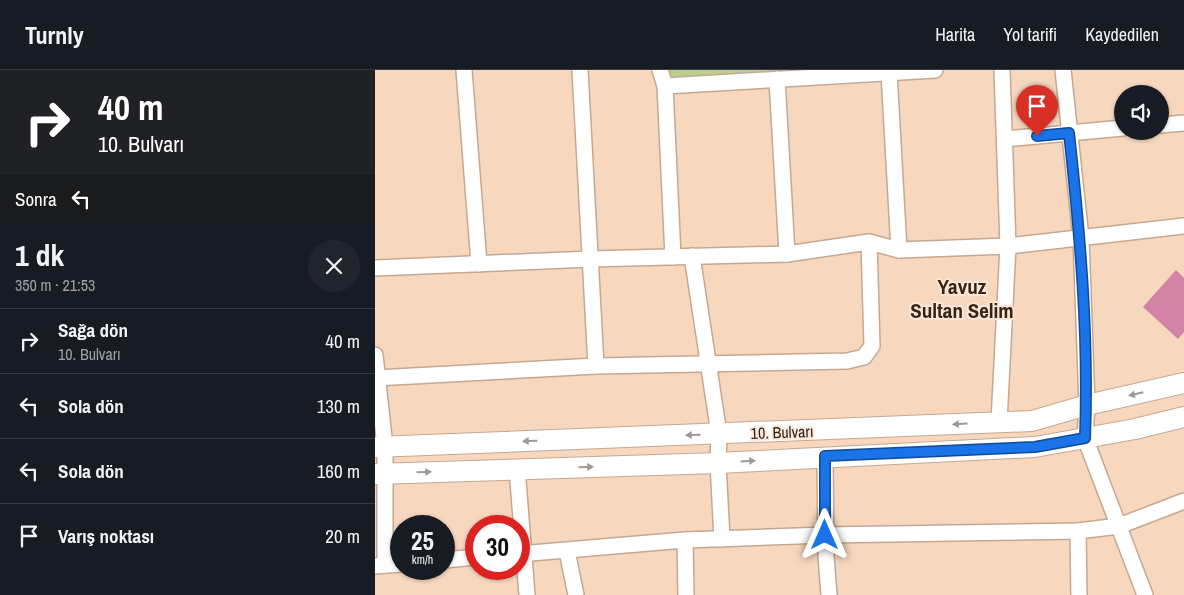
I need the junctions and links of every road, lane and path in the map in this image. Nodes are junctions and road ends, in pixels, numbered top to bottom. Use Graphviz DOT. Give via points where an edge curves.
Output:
graph roads {
  1 [pos="464,70"];
  2 [pos="579,70"];
  3 [pos="660,70"];
  4 [pos="935,70"];
  5 [pos="1002,70"];
  6 [pos="1063,70"];
  7 [pos="889,73"];
  8 [pos="777,80"];
  9 [pos="665,86"];
  10 [pos="1184,123"];
  11 [pos="1169,124"];
  12 [pos="1114,129"];
  13 [pos="1069,133"];
  14 [pos="1005,140"];
  15 [pos="1184,226"];
  16 [pos="1081,238"];
  17 [pos="869,242"];
  18 [pos="1008,246"];
  19 [pos="899,250"];
  20 [pos="787,254"];
  21 [pos="692,256"];
  22 [pos="673,257"];
  23 [pos="591,259"];
  24 [pos="479,264"];
  25 [pos="375,268"];
  26 [pos="375,355"];
  27 [pos="709,364"];
  28 [pos="596,366"];
  29 [pos="376,378"];
  30 [pos="1184,383"];
  31 [pos="1087,405"];
  32 [pos="1184,417"];
  33 [pos="999,422"];
  34 [pos="719,434"];
  35 [pos="1085,438"];
  36 [pos="380,447"];
  37 [pos="825,456"];
  38 [pos="718,463"];
  39 [pos="517,468"];
  40 [pos="380,474"];
  41 [pos="1184,501"];
  42 [pos="519,515"];
  43 [pos="1119,526"];
  44 [pos="1078,531"];
  45 [pos="825,535"];
  46 [pos="722,538"];
  47 [pos="685,540"];
  48 [pos="567,551"];
  49 [pos="530,553"];
  50 [pos="380,566"];
  51 [pos="525,580"];
  52 [pos="527,595"];
  53 [pos="576,595"];
  54 [pos="687,595"];
  55 [pos="829,595"];
  56 [pos="1079,595"];
  57 [pos="1145,595"];
  1 -- 24 [label="street"];
  2 -- 23 [label="street"];
  3 -- 9 [label="street"];
  4 -- 7 [label="street"];
  5 -- 14 [label="street"];
  6 -- 13 [label="street"];
  7 -- 8 [label="street"];
  7 -- 19 [label="street"];
  8 -- 9 [label="street"];
  8 -- 20 [label="street"];
  9 -- 22 [label="street"];
  10 -- 11 [label="street"];
  12 -- 13 [label="street"];
  13 -- 14 [label="street"];
  13 -- 16 [label="street"];
  14 -- 18 [label="street"];
  15 -- 16 [label="street"];
  16 -- 18 [label="street"];
  16 -- 31 [label="street"];
  17 -- 19 [label="street"];
  17 -- 20 [label="street"];
  17 -- 27 [label="street" via="872,346 865,357 847,361"];
  18 -- 19 [label="street"];
  18 -- 33 [label="street"];
  20 -- 21 [label="street"];
  21 -- 22 [label="street"];
  21 -- 27 [label="street"];
  22 -- 23 [label="street"];
  23 -- 24 [label="street"];
  23 -- 28 [label="street"];
  24 -- 25 [label="street"];
  26 -- 29 [label="street"];
  27 -- 28 [label="street"];
  27 -- 34 [label="street"];
  28 -- 29 [label="street"];
  29 -- 36 [label="street"];
  30 -- 31 [label="main road, 10. Bulvarı, one-way"];
  31 -- 33 [label="main road, 10. Bulvarı" via="1032,421"];
  31 -- 35 [label="street"];
  32 -- 35 [label="main road, 10. Bulvarı"];
  33 -- 34 [label="main road, 10. Bulvarı, one-way"];
  34 -- 36 [label="main road, 10. Bulvarı, one-way"];
  34 -- 38 [label="street"];
  35 -- 37 [label="main road, 10. Bulvarı" via="1035,447"];
  35 -- 43 [label="street"];
  36 -- 40 [label="street"];
  38 -- 37 [label="main road, 10. Bulvarı, one-way"];
  37 -- 45 [label="street"];
  39 -- 38 [label="main road, 10. Bulvarı, one-way"];
  38 -- 46 [label="street"];
  40 -- 39 [label="main road, 10. Bulvarı, one-way"];
  39 -- 42 [label="street"];
  40 -- 50 [label="street"];
  41 -- 43 [label="street"];
  43 -- 44 [label="street"];
  43 -- 57 [label="street"];
  44 -- 45 [label="street"];
  44 -- 56 [label="street"];
  45 -- 46 [label="street"];
  45 -- 55 [label="street"];
  46 -- 47 [label="street"];
  47 -- 48 [label="street"];
  47 -- 54 [label="street"];
  48 -- 49 [label="street"];
  48 -- 53 [label="street"];
  51 -- 52 [label="street"];
}
